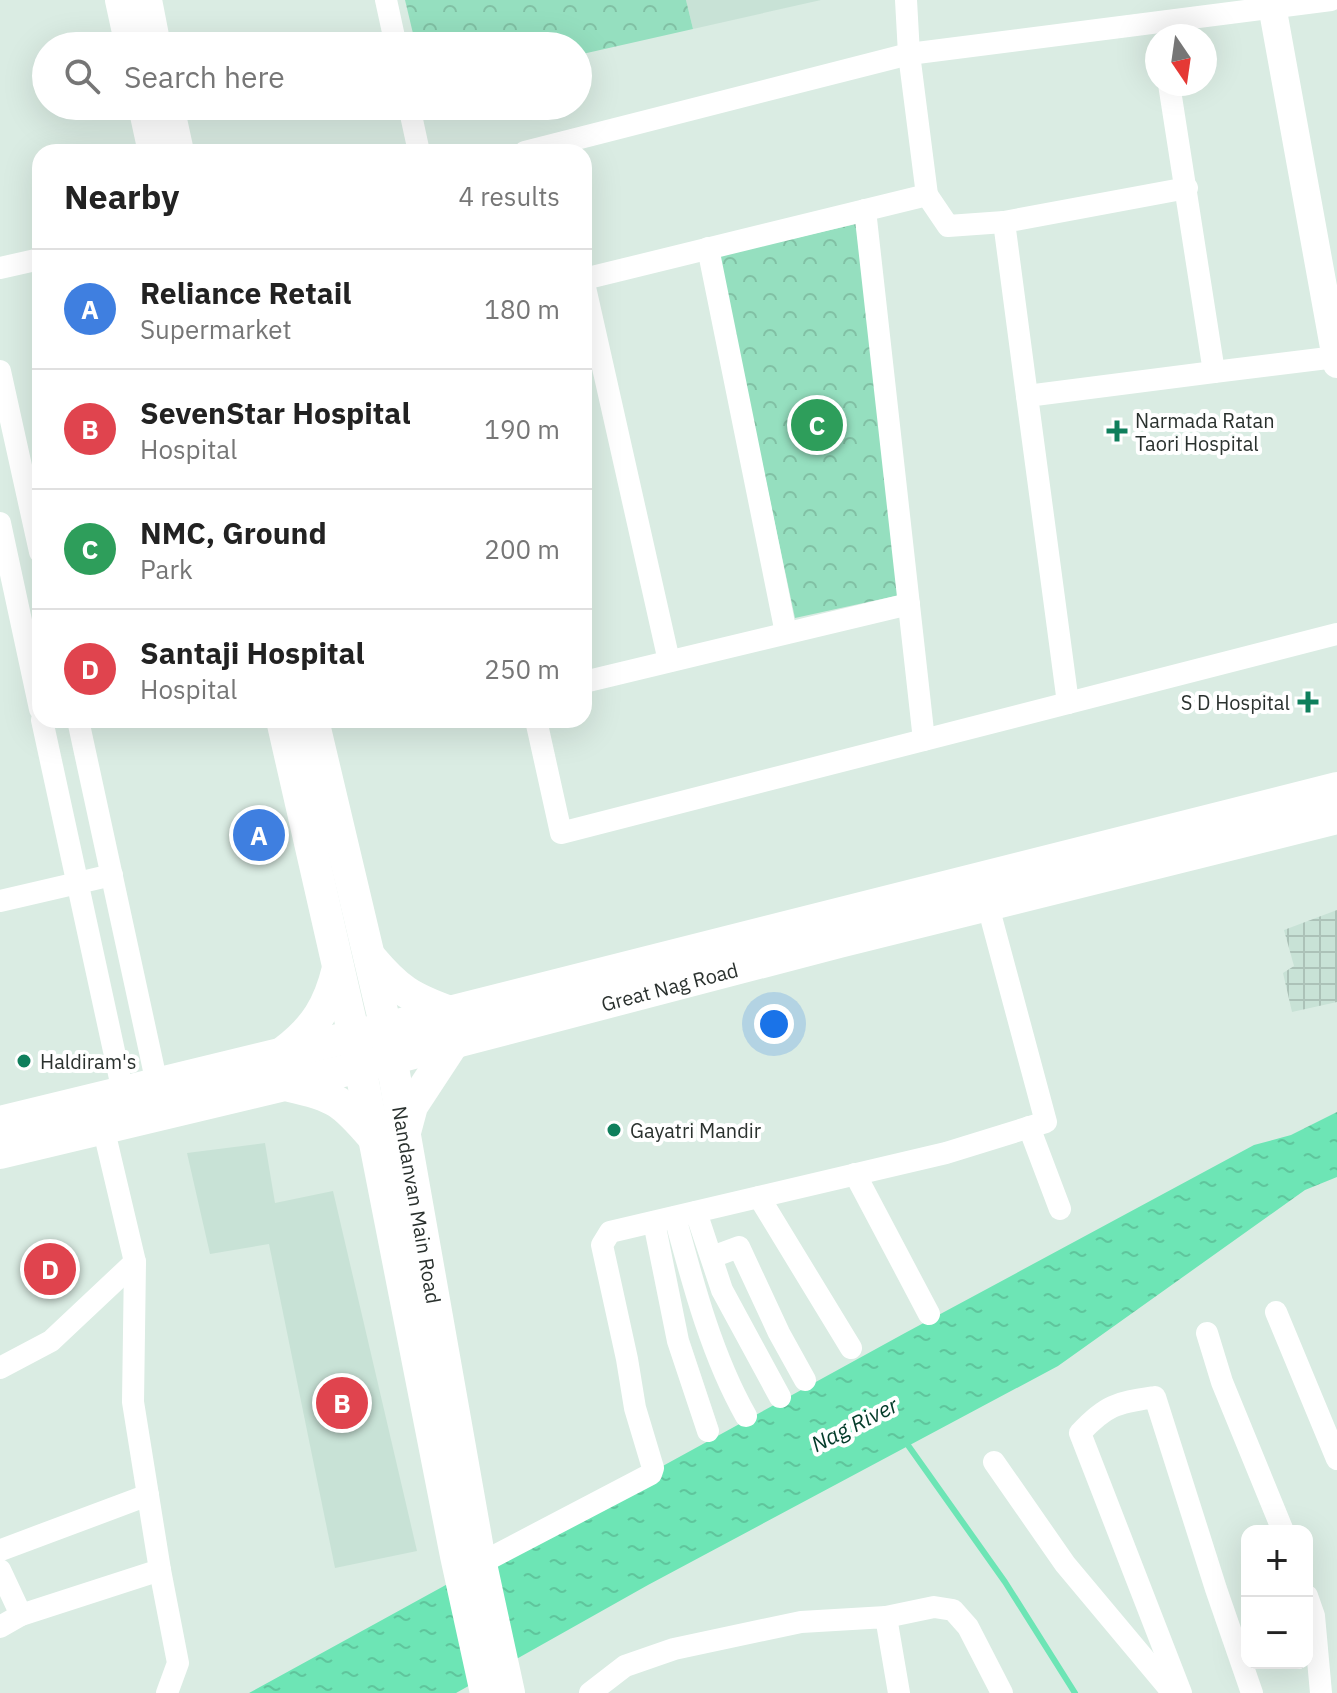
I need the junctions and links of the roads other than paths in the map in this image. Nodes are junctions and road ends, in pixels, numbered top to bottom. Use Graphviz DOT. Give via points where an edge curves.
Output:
graph roads {
  1 [pos="121,0"];
  2 [pos="146,0"];
  3 [pos="386,0"];
  4 [pos="906,0"];
  5 [pos="1331,0"];
  6 [pos="1272,3"];
  7 [pos="1159,19"];
  8 [pos="128,32"];
  9 [pos="152,32"];
  10 [pos="393,32"];
  11 [pos="909,54"];
  12 [pos="1171,96"];
  13 [pos="147,120"];
  14 [pos="171,120"];
  15 [pos="412,120"];
  16 [pos="152,144"];
  17 [pos="176,144"];
  18 [pos="417,144"];
  19 [pos="556,144"];
  20 [pos="1187,188"];
  21 [pos="927,195"];
  22 [pos="865,210"];
  23 [pos="1004,222"];
  24 [pos="708,248"];
  25 [pos="32,261"];
  26 [pos="0,268"];
  27 [pos="592,279"];
  28 [pos="592,317"];
  29 [pos="1336,360"];
  30 [pos="0,371"];
  31 [pos="1214,372"];
  32 [pos="2,394"];
  33 [pos="1027,396"];
  34 [pos="32,519"];
  35 [pos="0,523"];
  36 [pos="909,604"];
  37 [pos="786,633"];
  38 [pos="1337,634"];
  39 [pos="669,661"];
  40 [pos="32,672"];
  41 [pos="592,680"];
  42 [pos="1068,703"];
  43 [pos="44,728"];
  44 [pos="80,728"];
  45 [pos="284,728"];
  46 [pos="315,728"];
  47 [pos="538,728"];
  48 [pos="924,740"];
  49 [pos="1337,788"];
  50 [pos="1337,818"];
  51 [pos="112,875"];
  52 [pos="78,884"];
  53 [pos="0,901"];
  54 [pos="988,906"];
  55 [pos="371,958"];
  56 [pos="338,967"];
  57 [pos="452,1027"];
  58 [pos="389,1043"];
  59 [pos="357,1052"];
  60 [pos="282,1053"];
  61 [pos="287,1085"];
  62 [pos="110,1094"];
  63 [pos="160,1099"];
  64 [pos="0,1122"];
  65 [pos="117,1126"];
  66 [pos="1029,1127"];
  67 [pos="390,1136"];
  68 [pos="0,1153"];
  69 [pos="855,1174"];
  70 [pos="759,1197"];
  71 [pos="1060,1209"];
  72 [pos="675,1217"];
  73 [pos="712,1257"];
  74 [pos="135,1262"];
  75 [pos="1276,1312"];
  76 [pos="929,1314"];
  77 [pos="1207,1333"];
  78 [pos="851,1348"];
  79 [pos="0,1368"];
  80 [pos="805,1380"];
  81 [pos="780,1397"];
  82 [pos="746,1416"];
  83 [pos="708,1431"];
  84 [pos="1337,1459"];
  85 [pos="994,1462"];
  86 [pos="148,1495"];
  87 [pos="1281,1525"];
  88 [pos="0,1549"];
  89 [pos="472,1558"];
  90 [pos="0,1570"];
  91 [pos="160,1570"];
  92 [pos="1307,1597"];
  93 [pos="21,1615"];
  94 [pos="886,1617"];
  95 [pos="0,1627"];
  96 [pos="497,1690"];
  97 [pos="167,1693"];
  98 [pos="590,1693"];
  99 [pos="899,1693"];
  100 [pos="1002,1693"];
  101 [pos="1173,1693"];
  102 [pos="1181,1693"];
  103 [pos="1252,1693"];
  104 [pos="1321,1693"];
  1 -- 8 [label="main road"];
  2 -- 9 [label="main road"];
  3 -- 10 [label="street"];
  4 -- 11 [label="street"];
  5 -- 6 [label="street"];
  6 -- 7 [label="street"];
  6 -- 29 [label="street"];
  7 -- 11 [label="street"];
  11 -- 19 [label="street"];
  11 -- 21 [label="street"];
  12 -- 20 [label="street"];
  13 -- 16 [label="main road"];
  14 -- 17 [label="main road"];
  15 -- 18 [label="street"];
  20 -- 23 [label="street"];
  20 -- 31 [label="street"];
  21 -- 22 [label="street"];
  21 -- 23 [label="street" via="948,226"];
  22 -- 24 [label="street"];
  22 -- 36 [label="street"];
  23 -- 33 [label="street"];
  24 -- 27 [label="street"];
  24 -- 37 [label="street"];
  25 -- 26 [label="street"];
  28 -- 39 [label="street"];
  29 -- 31 [label="street"];
  30 -- 32 [label="street"];
  31 -- 33 [label="street"];
  32 -- 34 [label="street"];
  33 -- 42 [label="street"];
  35 -- 40 [label="street"];
  36 -- 37 [label="street"];
  36 -- 48 [label="street"];
  37 -- 39 [label="street"];
  38 -- 42 [label="street"];
  39 -- 41 [label="street"];
  42 -- 48 [label="street"];
  43 -- 52 [label="street"];
  44 -- 51 [label="street"];
  45 -- 56 [label="main road"];
  46 -- 55 [label="main road, Nandanvan Main Road"];
  47 -- 48 [label="street" via="561,833"];
  49 -- 57 [label="main road, Great Nag Road"];
  50 -- 54 [label="main road, Great Nag Road"];
  51 -- 52 [label="street"];
  51 -- 63 [label="street"];
  52 -- 53 [label="street"];
  52 -- 62 [label="street"];
  54 -- 57 [label="main road, Great Nag Road"];
  54 -- 66 [label="street" via="1046,1122"];
  55 -- 57 [label="main road" via="387,978"];
  55 -- 58 [label="main road, Nandanvan Main Road"];
  56 -- 59 [label="main road"];
  56 -- 60 [label="main road" via="331,996 316,1022"];
  57 -- 58 [label="main road, Great Nag Road"];
  57 -- 67 [label="main road" via="412,1106"];
  58 -- 59 [label="main road, Great Nag Road"];
  58 -- 67 [label="main road, Nandanvan Main Road"];
  59 -- 60 [label="main road, Great Nag Road"];
  59 -- 61 [label="main road, Great Nag Road"];
  59 -- 67 [label="main road"];
  60 -- 63 [label="main road, Great Nag Road"];
  61 -- 63 [label="main road, Great Nag Road"];
  61 -- 67 [label="main road" via="333,1097"];
  62 -- 63 [label="main road, Great Nag Road"];
  62 -- 64 [label="main road, Great Nag Road"];
  62 -- 65 [label="street"];
  63 -- 65 [label="main road, Great Nag Road"];
  65 -- 68 [label="main road, Great Nag Road"];
  65 -- 74 [label="street"];
  66 -- 69 [label="street"];
  66 -- 71 [label="street"];
  67 -- 89 [label="main road, Nandanvan Main Road"];
  69 -- 70 [label="street"];
  69 -- 76 [label="street"];
  70 -- 72 [label="street"];
  70 -- 78 [label="street"];
  72 -- 73 [label="street"];
  72 -- 82 [label="street" via="697,1294"];
  72 -- 83 [label="street" via="678,1341"];
  72 -- 89 [label="street" via="610,1232 602,1245 651,1474"];
  73 -- 80 [label="street" via="739,1247"];
  73 -- 81 [label="street" via="722,1290"];
  74 -- 79 [label="street" via="51,1341"];
  74 -- 86 [label="street" via="133,1402"];
  75 -- 84 [label="street"];
  77 -- 87 [label="street"];
  85 -- 101 [label="street" via="1065,1564"];
  86 -- 88 [label="street"];
  86 -- 91 [label="street"];
  89 -- 96 [label="main road, Nandanvan Main Road"];
  90 -- 93 [label="street"];
  91 -- 93 [label="street"];
  91 -- 97 [label="street" via="178,1663"];
  92 -- 104 [label="street"];
  93 -- 95 [label="street"];
  94 -- 98 [label="street" via="801,1622 674,1649 625,1666"];
  94 -- 99 [label="street"];
  94 -- 100 [label="street" via="934,1607 953,1610 968,1627"];
  102 -- 103 [label="street" via="1080,1433 1098,1413 1119,1402 1155,1397"];
}
